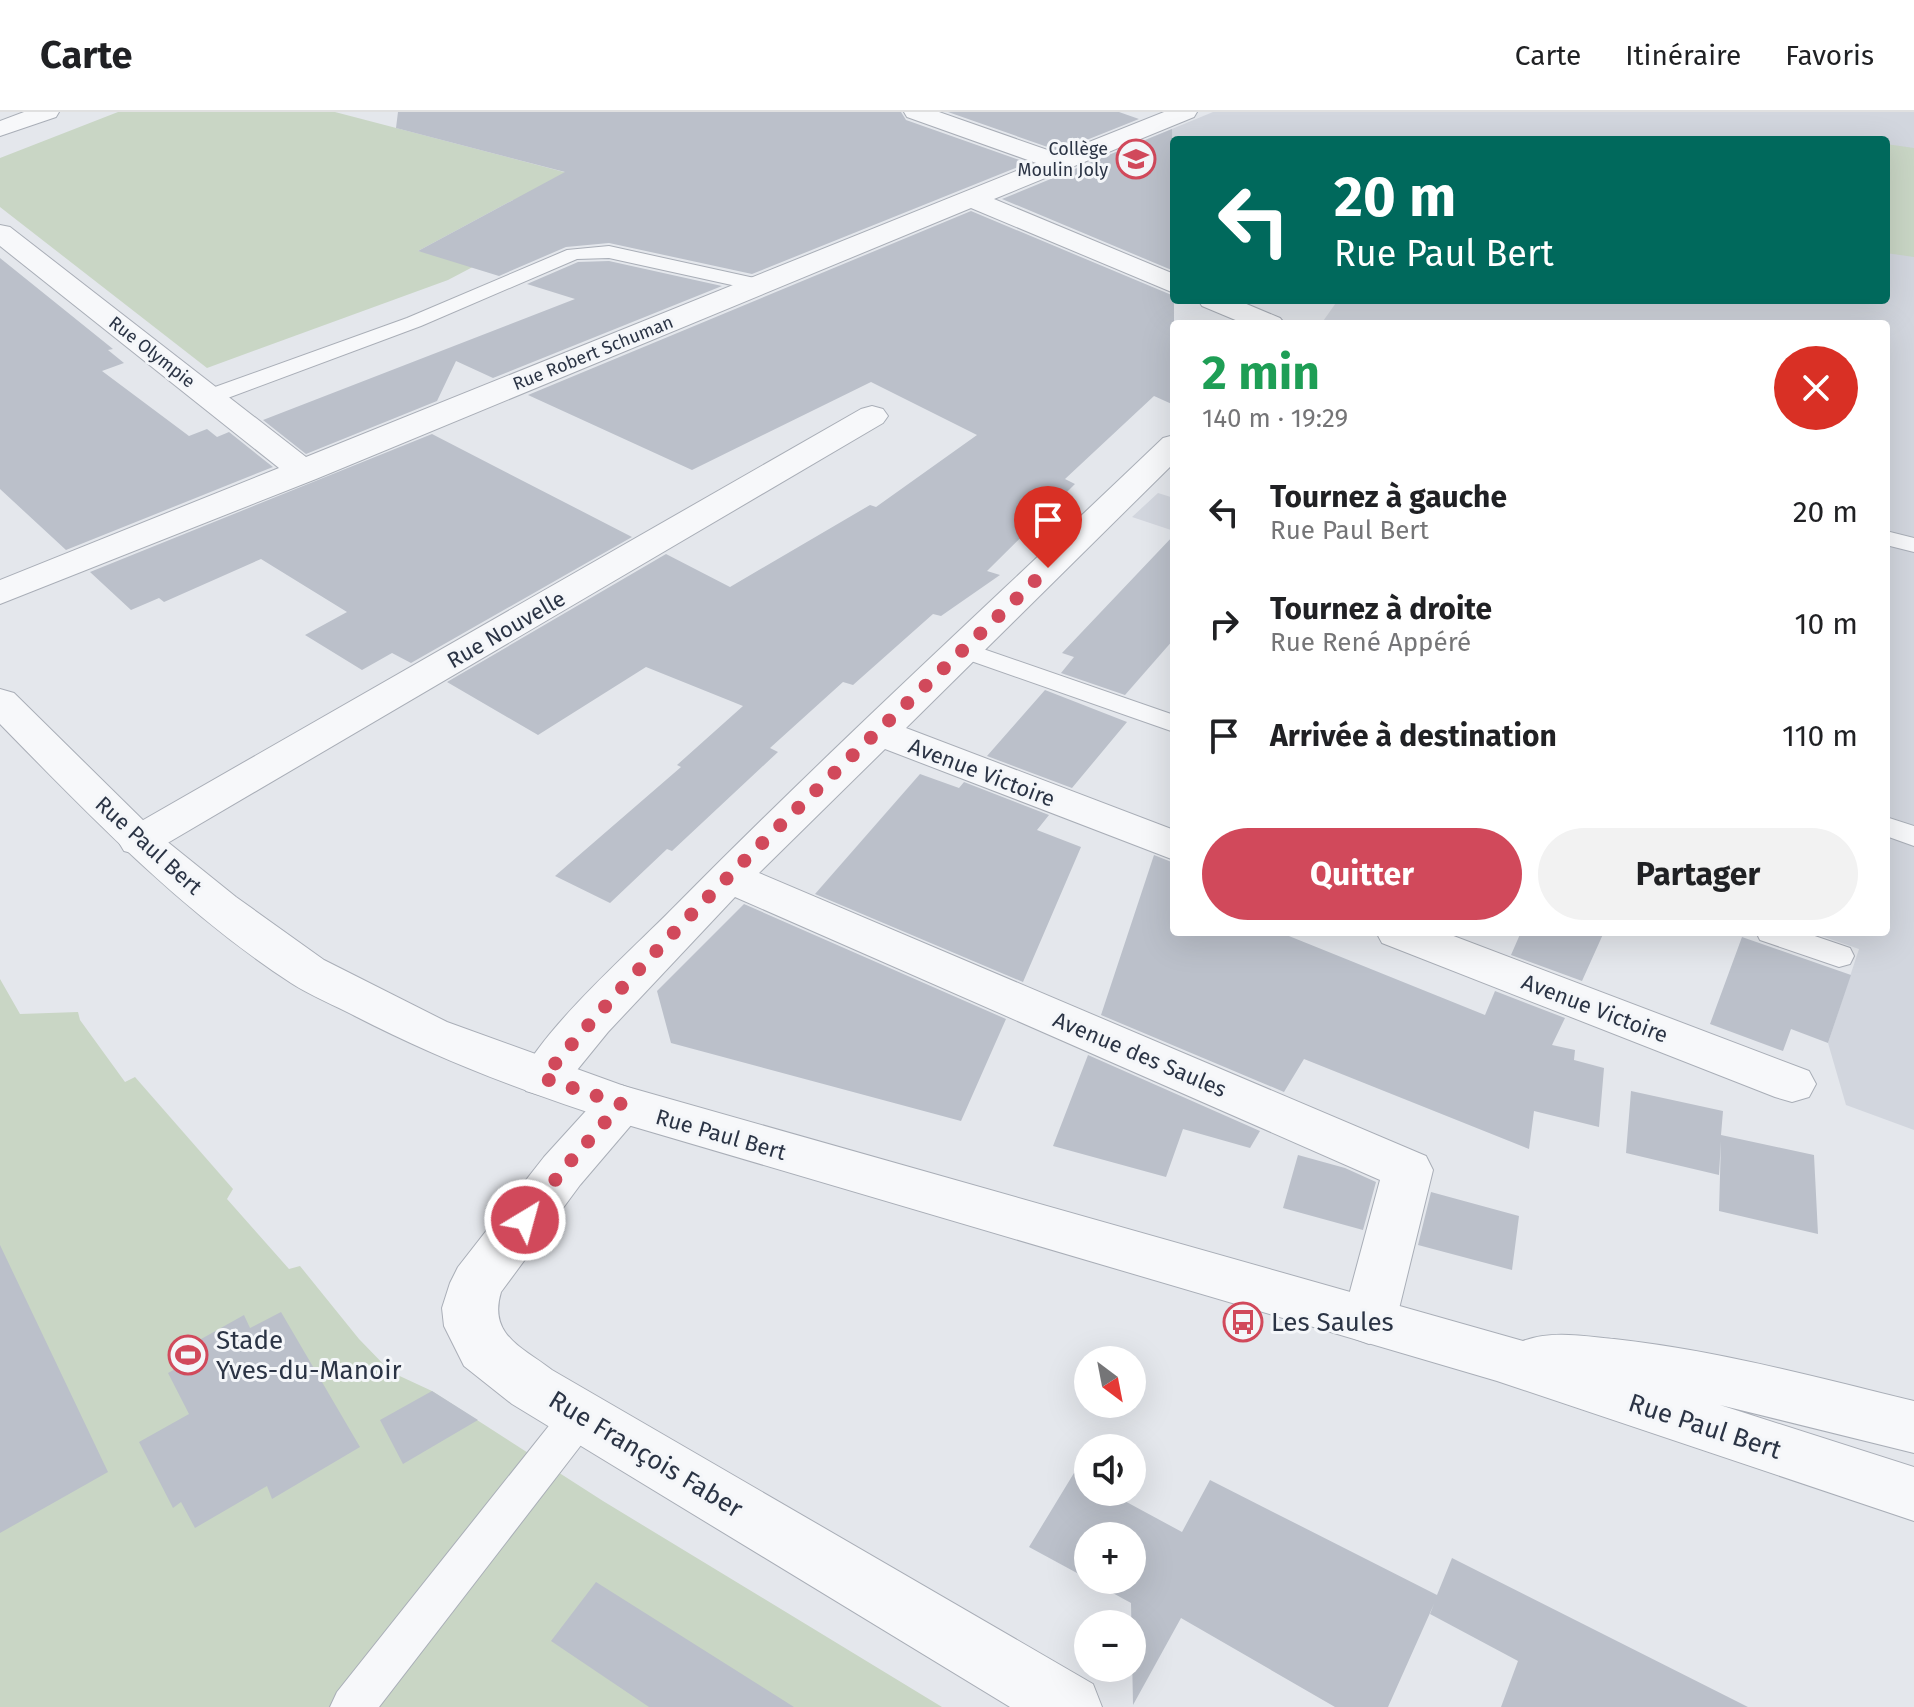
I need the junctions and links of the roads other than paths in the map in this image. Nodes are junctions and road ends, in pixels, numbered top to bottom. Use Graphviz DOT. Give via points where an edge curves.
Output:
graph roads {
  1 [pos="47,112"];
  2 [pos="916,112"];
  3 [pos="1185,112"];
  4 [pos="0,129"];
  5 [pos="1059,163"];
  6 [pos="972,199"];
  7 [pos="0,233"];
  8 [pos="1170,282"];
  9 [pos="759,285"];
  10 [pos="1222,304"];
  11 [pos="1260,320"];
  12 [pos="209,397"];
  13 [pos="872,416"];
  14 [pos="1170,449"];
  15 [pos="304,472"];
  16 [pos="1890,539"];
  17 [pos="1914,545"];
  18 [pos="0,593"];
  19 [pos="963,650"];
  20 [pos="0,701"];
  21 [pos="1170,723"];
  22 [pos="879,732"];
  23 [pos="1890,827"];
  24 [pos="1914,836"];
  25 [pos="139,841"];
  26 [pos="1170,844"];
  27 [pos="729,877"];
  28 [pos="1408,936"];
  29 [pos="1782,936"];
  30 [pos="1839,956"];
  31 [pos="543,1078"];
  32 [pos="1792,1084"];
  33 [pos="621,1104"];
  34 [pos="1369,1321"];
  35 [pos="1497,1357"];
  36 [pos="581,1415"];
  37 [pos="1914,1427"];
  38 [pos="1914,1494"];
  39 [pos="352,1707"];
  40 [pos="1070,1707"];
  1 -- 4 [label="street"];
  2 -- 5 [label="street"];
  3 -- 5 [label="street, Rue Robert Schuman"];
  5 -- 6 [label="street, Rue Robert Schuman"];
  6 -- 8 [label="street"];
  6 -- 9 [label="street, Rue Robert Schuman"];
  7 -- 12 [label="street, Rue Olympie"];
  9 -- 12 [label="lane" via="609,252 574,254 414,322"];
  9 -- 15 [label="street, Rue Robert Schuman"];
  10 -- 11 [label="street"];
  12 -- 15 [label="street, Rue Olympie"];
  13 -- 25 [label="street, Rue Nouvelle"];
  14 -- 19 [label="street"];
  15 -- 18 [label="street, Rue Robert Schuman"];
  16 -- 17 [label="lane"];
  19 -- 21 [label="lane"];
  19 -- 22 [label="street"];
  20 -- 25 [label="street, Rue Paul Bert"];
  22 -- 26 [label="street, Avenue Victoire"];
  22 -- 27 [label="street"];
  23 -- 24 [label="lane"];
  25 -- 31 [label="street, Rue Paul Bert" via="308,972 430,1034"];
  27 -- 31 [label="street" via="591,1020"];
  27 -- 34 [label="street, Avenue des Saules" via="1408,1170"];
  28 -- 32 [label="street, Avenue Victoire"];
  29 -- 30 [label="lane"];
  31 -- 33 [label="street, Rue Paul Bert"];
  33 -- 34 [label="street, Rue Paul Bert"];
  33 -- 36 [label="street, Rue François Faber" via="477,1283 469,1308 483,1349 532,1387"];
  34 -- 35 [label="street, Rue Paul Bert"];
  35 -- 37 [label="street, Rue Paul Bert" via="1602,1359 1721,1378"];
  35 -- 38 [label="street, Rue Paul Bert"];
  36 -- 39 [label="lane"];
  36 -- 40 [label="street, Rue François Faber"];
}
